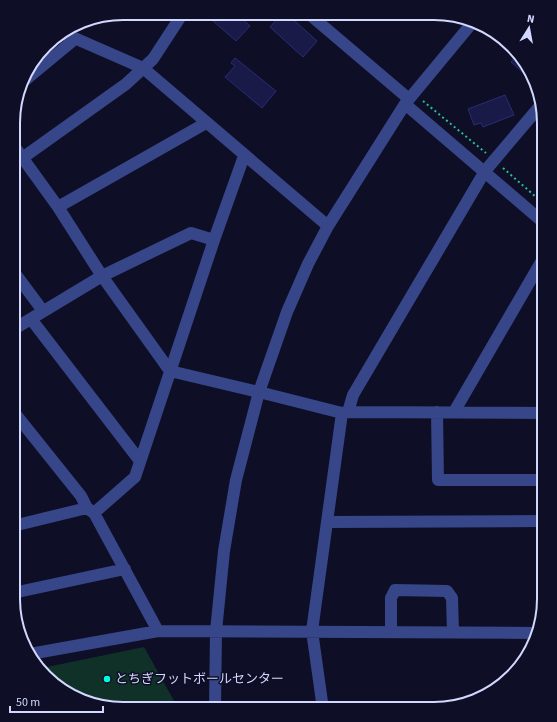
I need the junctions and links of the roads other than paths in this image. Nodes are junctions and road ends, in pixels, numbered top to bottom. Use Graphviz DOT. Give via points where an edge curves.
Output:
graph roads {
  1 [pos="178,20"];
  2 [pos="317,20"];
  3 [pos="469,26"];
  4 [pos="68,36"];
  5 [pos="75,39"];
  6 [pos="143,68"];
  7 [pos="33,74"];
  8 [pos="410,98"];
  9 [pos="536,111"];
  10 [pos="206,123"];
  11 [pos="244,156"];
  12 [pos="20,159"];
  13 [pos="20,162"];
  14 [pos="485,171"];
  15 [pos="58,207"];
  16 [pos="537,217"];
  17 [pos="328,226"];
  18 [pos="214,240"];
  19 [pos="537,269"];
  20 [pos="102,276"];
  21 [pos="20,280"];
  22 [pos="43,311"];
  23 [pos="31,319"];
  24 [pos="20,325"];
  25 [pos="170,371"];
  26 [pos="259,392"];
  27 [pos="345,412"];
  28 [pos="437,412"];
  29 [pos="454,412"];
  30 [pos="537,413"];
  31 [pos="20,420"];
  32 [pos="140,461"];
  33 [pos="537,480"];
  34 [pos="91,510"];
  35 [pos="326,522"];
  36 [pos="537,522"];
  37 [pos="20,525"];
  38 [pos="125,569"];
  39 [pos="20,592"];
  40 [pos="158,631"];
  41 [pos="216,631"];
  42 [pos="312,631"];
  43 [pos="391,632"];
  44 [pos="454,632"];
  45 [pos="531,633"];
  46 [pos="36,653"];
  47 [pos="215,702"];
  48 [pos="322,702"];
  1 -- 6 [label="street" via="153,59"];
  2 -- 8 [label="street"];
  3 -- 8 [label="street"];
  4 -- 5 [label="street"];
  5 -- 6 [label="street"];
  5 -- 7 [label="street"];
  6 -- 10 [label="street"];
  6 -- 12 [label="street" via="126,84"];
  8 -- 14 [label="street"];
  8 -- 17 [label="street"];
  9 -- 14 [label="street"];
  10 -- 11 [label="street"];
  10 -- 15 [label="street"];
  11 -- 17 [label="street"];
  11 -- 18 [label="street"];
  13 -- 15 [label="street"];
  14 -- 16 [label="street"];
  14 -- 27 [label="street" via="353,394"];
  15 -- 20 [label="street"];
  17 -- 26 [label="street" via="287,312"];
  18 -- 20 [label="street" via="191,233"];
  18 -- 25 [label="street"];
  19 -- 29 [label="street"];
  20 -- 22 [label="street"];
  20 -- 25 [label="street"];
  21 -- 22 [label="street"];
  22 -- 23 [label="street"];
  23 -- 24 [label="street"];
  23 -- 32 [label="street"];
  25 -- 26 [label="street"];
  25 -- 32 [label="street"];
  26 -- 27 [label="street"];
  26 -- 41 [label="street" via="236,480 224,551"];
  27 -- 28 [label="street"];
  27 -- 35 [label="street"];
  28 -- 29 [label="street"];
  28 -- 33 [label="street" via="438,480"];
  29 -- 30 [label="street"];
  31 -- 34 [label="street"];
  32 -- 34 [label="street" via="135,476"];
  34 -- 37 [label="street"];
  34 -- 38 [label="street"];
  35 -- 36 [label="street"];
  35 -- 42 [label="street"];
  38 -- 39 [label="street"];
  38 -- 40 [label="street"];
  40 -- 41 [label="street"];
  40 -- 46 [label="street"];
  41 -- 42 [label="street"];
  41 -- 47 [label="street"];
  42 -- 43 [label="street"];
  42 -- 48 [label="street"];
  43 -- 44 [label="street"];
  43 -- 44 [label="street" via="391,598 395,590 447,591 452,598"];
  44 -- 45 [label="street"];
}
